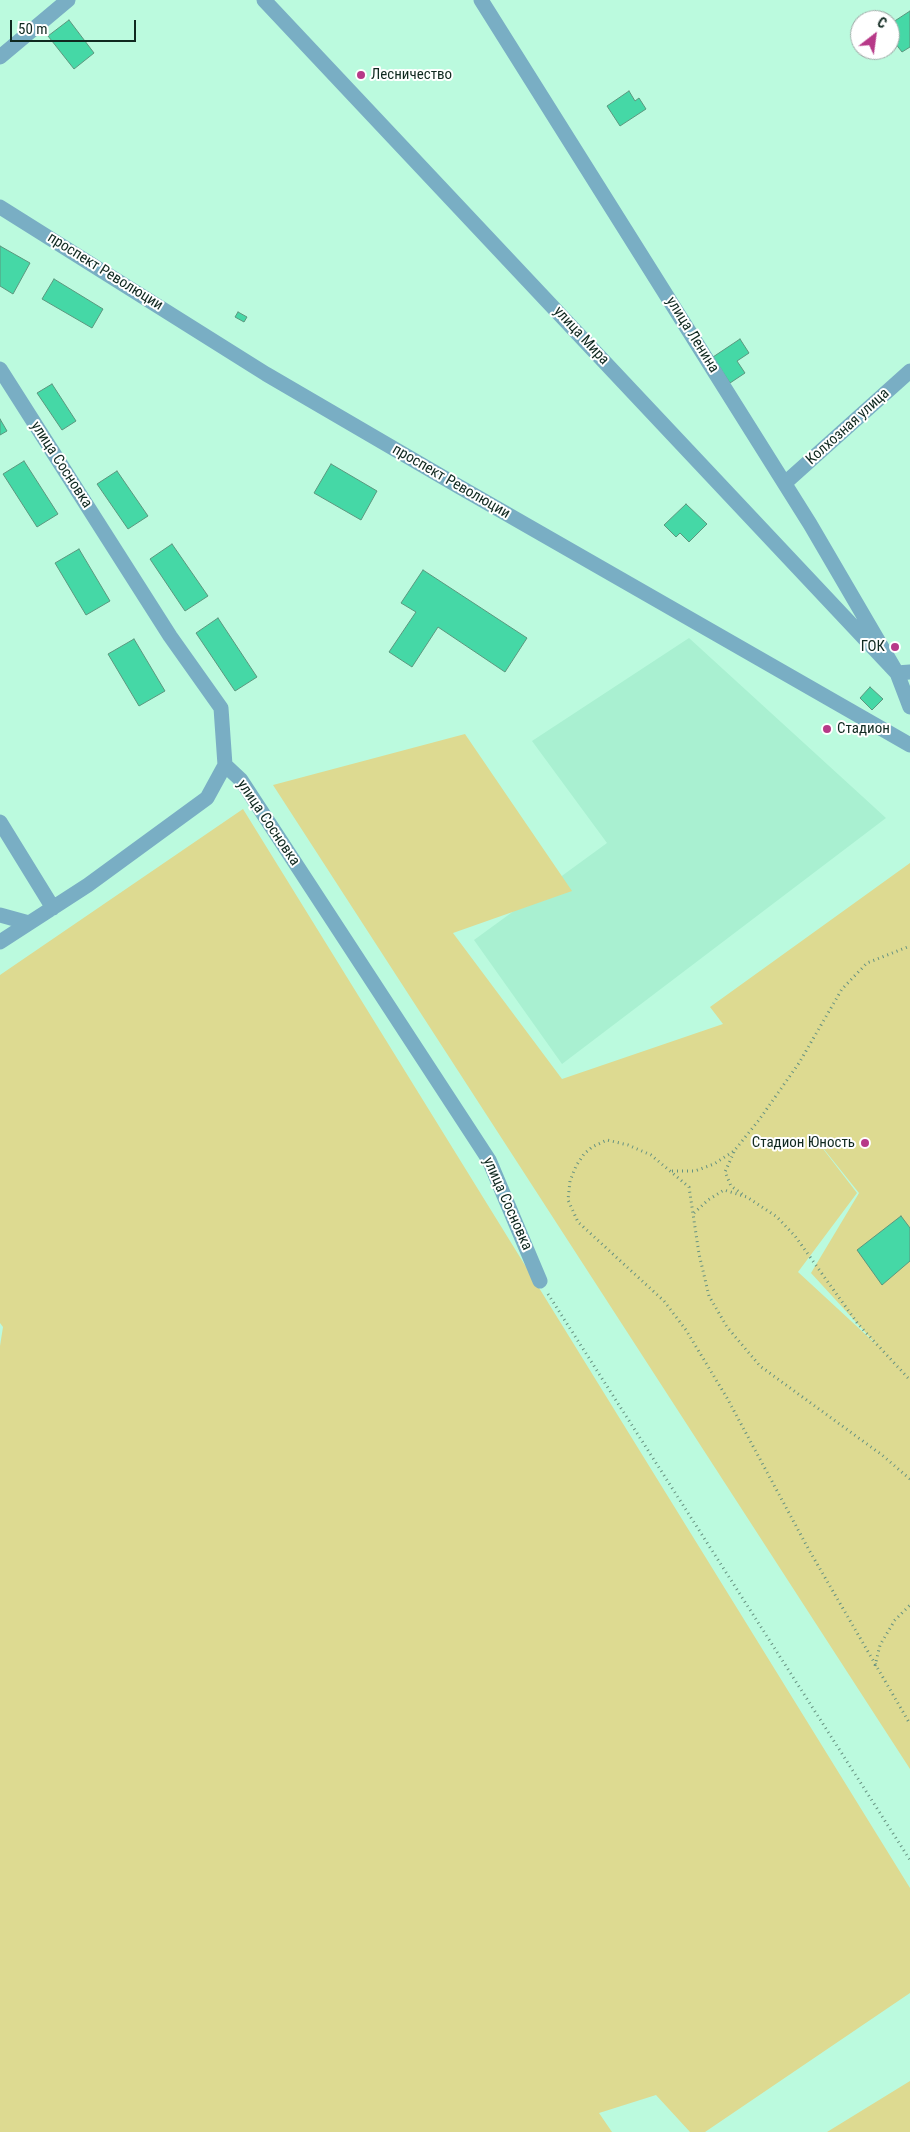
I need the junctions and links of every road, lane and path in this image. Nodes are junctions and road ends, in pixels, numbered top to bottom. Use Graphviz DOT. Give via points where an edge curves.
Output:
graph roads {
  1 [pos="68,0"];
  2 [pos="264,0"];
  3 [pos="481,0"];
  4 [pos="0,58"];
  5 [pos="0,207"];
  6 [pos="0,369"];
  7 [pos="910,371"];
  8 [pos="785,483"];
  9 [pos="903,672"];
  10 [pos="910,707"];
  11 [pos="910,745"];
  12 [pos="225,765"];
  13 [pos="0,822"];
  14 [pos="53,908"];
  15 [pos="0,915"];
  16 [pos="29,924"];
  17 [pos="0,942"];
  18 [pos="910,946"];
  19 [pos="734,1151"];
  20 [pos="671,1172"];
  21 [pos="747,1198"];
  22 [pos="694,1214"];
  23 [pos="540,1281"];
  24 [pos="910,1380"];
  25 [pos="910,1478"];
  26 [pos="910,1605"];
  27 [pos="875,1666"];
  28 [pos="910,1724"];
  29 [pos="910,1860"];
  1 -- 4 [label="street"];
  2 -- 9 [label="street, улица Мира"];
  3 -- 8 [label="street, улица Ленина"];
  5 -- 11 [label="street, проспект Революции" via="283,383"];
  6 -- 12 [label="street, улица Сосновка" via="170,636 221,708"];
  7 -- 8 [label="street, Колхозная улица"];
  8 -- 9 [label="street, улица Ленина"];
  9 -- 10 [label="street, улица Ленина"];
  12 -- 14 [label="street" via="207,798"];
  12 -- 23 [label="street, улица Сосновка" via="241,780 489,1160"];
  13 -- 14 [label="street"];
  14 -- 16 [label="street"];
  15 -- 16 [label="street"];
  16 -- 17 [label="street"];
  18 -- 19 [label="path" via="867,963 842,989 799,1063"];
  19 -- 20 [label="path" via="714,1164 694,1171"];
  19 -- 21 [label="path" via="725,1172 731,1186"];
  20 -- 22 [label="path" via="689,1188"];
  20 -- 27 [label="path" via="651,1155 607,1140 592,1147 576,1166 568,1200 578,1222 664,1301 686,1330"];
  21 -- 22 [label="path" via="724,1190"];
  21 -- 24 [label="path" via="777,1217 795,1236 858,1324"];
  22 -- 25 [label="path" via="709,1296 727,1327 760,1366"];
  23 -- 29 [label="path"];
  26 -- 27 [label="path" via="895,1620 880,1645"];
  27 -- 28 [label="path"];
}
